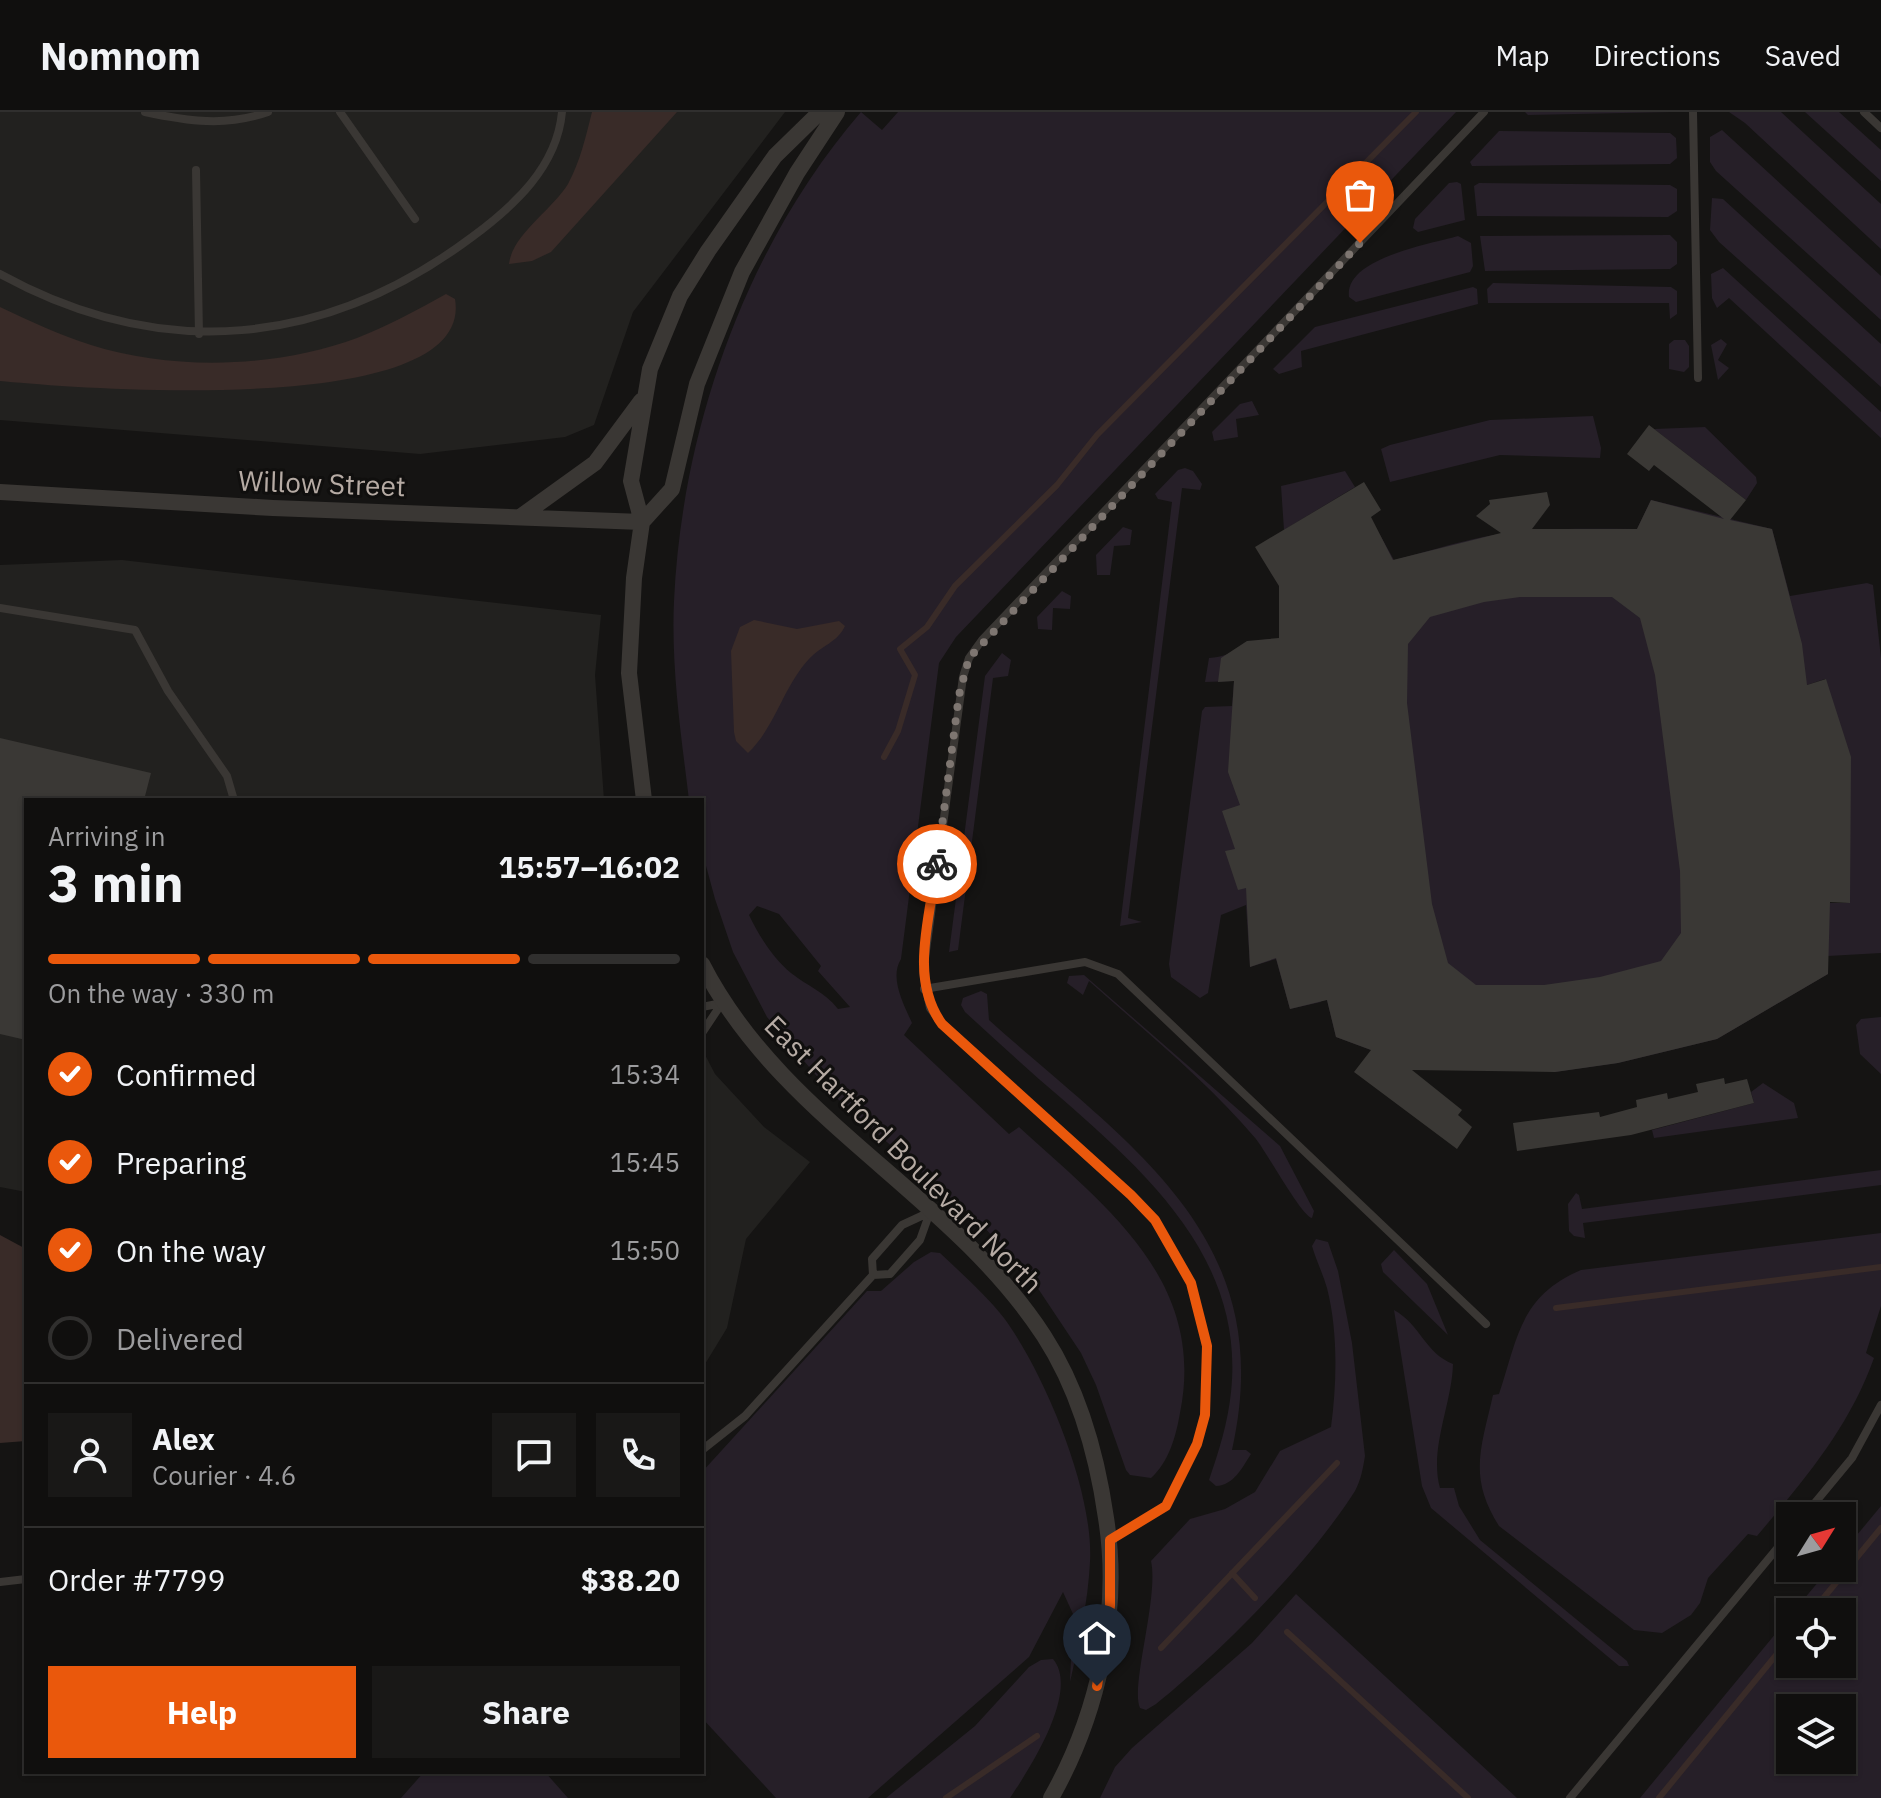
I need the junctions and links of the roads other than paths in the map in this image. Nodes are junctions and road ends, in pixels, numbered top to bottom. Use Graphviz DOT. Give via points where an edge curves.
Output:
graph roads {
  1 [pos="145,112"];
  2 [pos="268,112"];
  3 [pos="340,112"];
  4 [pos="562,112"];
  5 [pos="820,112"];
  6 [pos="837,112"];
  7 [pos="1484,112"];
  8 [pos="1693,112"];
  9 [pos="1864,112"];
  10 [pos="1881,128"];
  11 [pos="196,170"];
  12 [pos="415,219"];
  13 [pos="0,274"];
  14 [pos="199,334"];
  15 [pos="1698,378"];
  16 [pos="646,392"];
  17 [pos="0,492"];
  18 [pos="520,517"];
  19 [pos="642,522"];
  20 [pos="0,608"];
  21 [pos="233,798"];
  22 [pos="644,798"];
  23 [pos="704,968"];
  24 [pos="924,989"];
  25 [pos="722,1003"];
  26 [pos="704,1007"];
  27 [pos="704,1030"];
  28 [pos="930,1212"];
  29 [pos="873,1275"];
  30 [pos="1486,1324"];
  31 [pos="1881,1405"];
  32 [pos="704,1448"];
  33 [pos="1816,1502"];
  34 [pos="1110,1540"];
  35 [pos="1776,1550"];
  36 [pos="24,1579"];
  37 [pos="0,1582"];
  38 [pos="1051,1798"];
  39 [pos="1570,1798"];
  1 -- 2 [label="lane" via="193,122"];
  3 -- 12 [label="lane"];
  4 -- 14 [label="lane" via="544,167 525,191 505,212 413,276 375,297 295,324"];
  5 -- 16 [label="street" via="775,156 680,296"];
  6 -- 19 [label="street" via="742,272 697,384 672,489"];
  7 -- 24 [label="lane" via="969,658 959,695"];
  8 -- 15 [label="lane"];
  9 -- 10 [label="lane"];
  11 -- 14 [label="lane"];
  13 -- 14 [label="lane" via="102,319"];
  16 -- 18 [label="street" via="595,463"];
  16 -- 19 [label="street" via="631,481"];
  17 -- 18 [label="street, Willow Street"];
  18 -- 19 [label="street, Willow Street"];
  19 -- 22 [label="street" via="629,673"];
  20 -- 21 [label="lane" via="135,630 168,691 227,776"];
  23 -- 25 [label="street, East Hartford Boulevard North"];
  24 -- 30 [label="lane" via="1085,962 1108,968"];
  24 -- 34 [label="lane" via="942,1024 1155,1220 1191,1283 1207,1346 1205,1415 1197,1444 1166,1506"];
  25 -- 26 [label="lane"];
  25 -- 27 [label="lane"];
  25 -- 28 [label="street, East Hartford Boulevard North" via="804,1100"];
  28 -- 29 [label="lane" via="920,1240 890,1274"];
  28 -- 29 [label="lane" via="902,1225 872,1259"];
  28 -- 34 [label="street, East Hartford Boulevard North" via="992,1269 1046,1338 1086,1424"];
  29 -- 32 [label="lane" via="745,1416"];
  31 -- 33 [label="lane" via="1852,1458"];
  34 -- 38 [label="street, East Hartford Boulevard North" via="1110,1606 1097,1686"];
  35 -- 39 [label="lane"];
  36 -- 37 [label="lane"];
}
